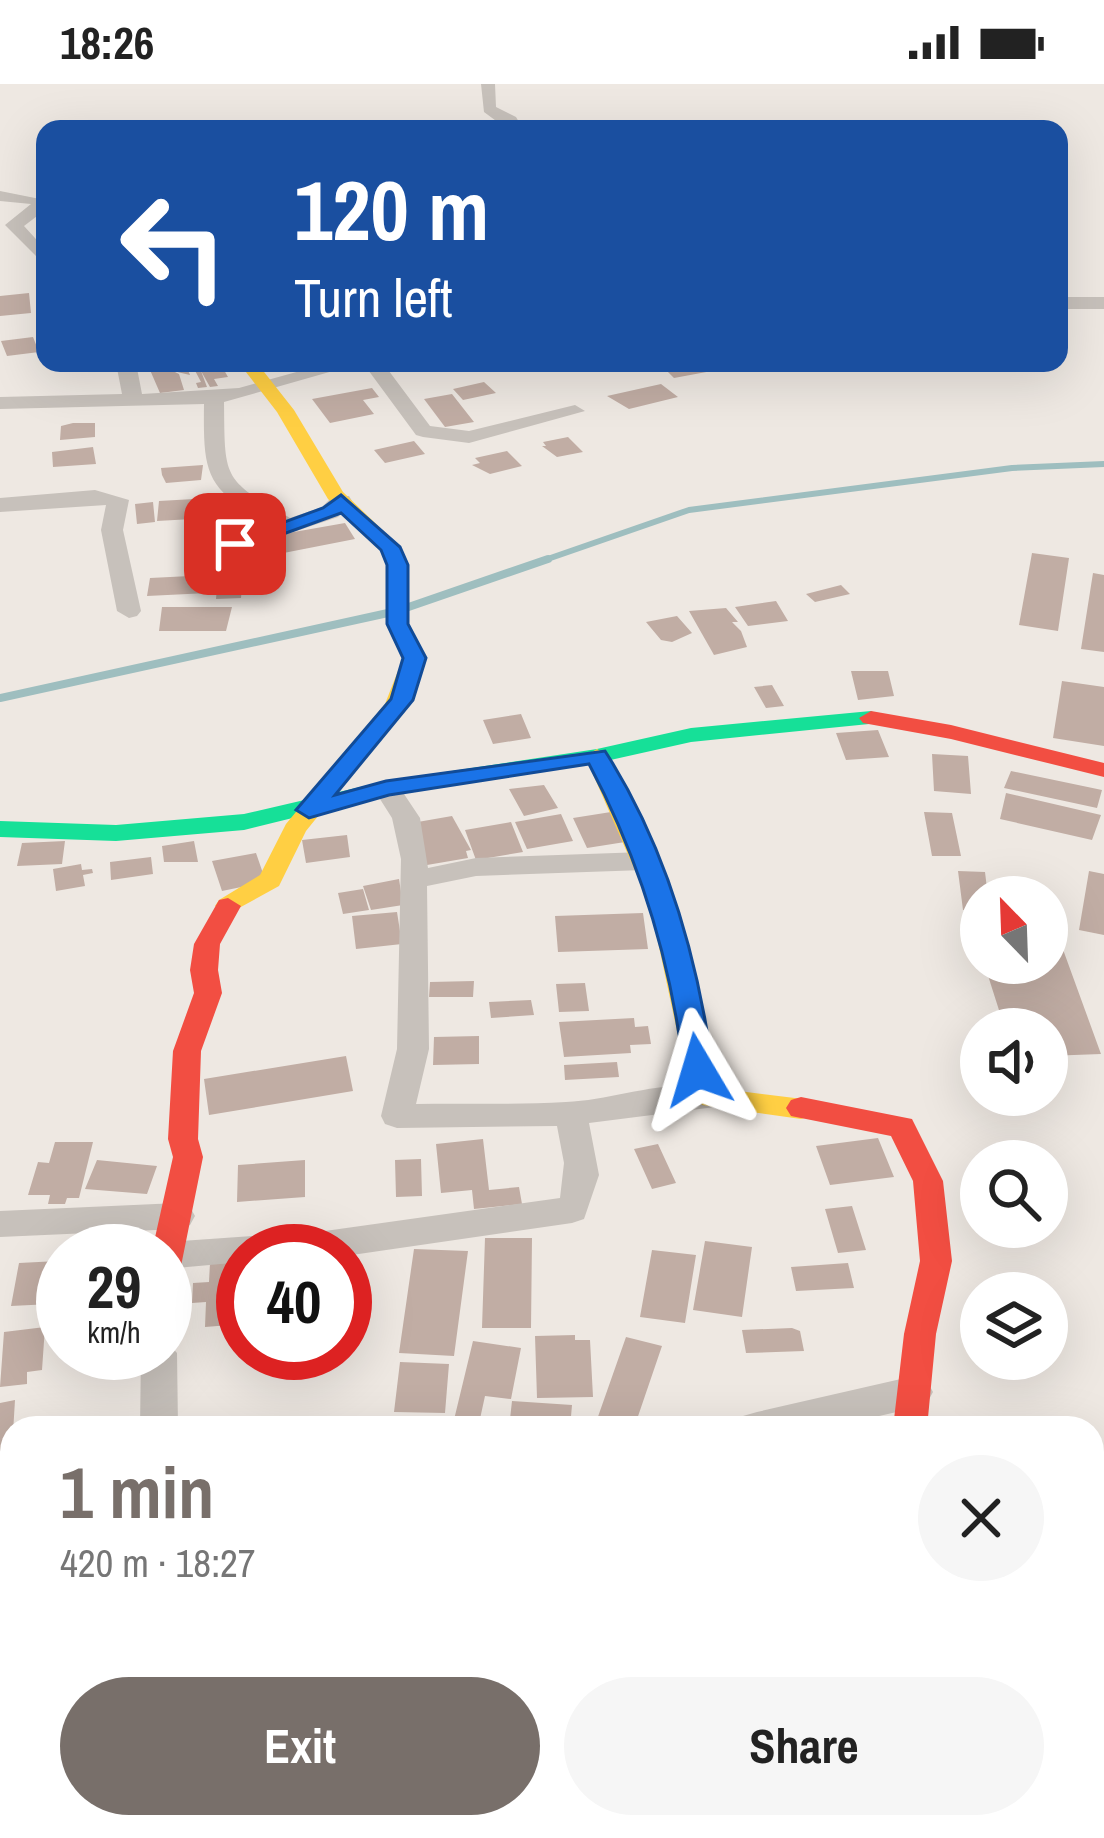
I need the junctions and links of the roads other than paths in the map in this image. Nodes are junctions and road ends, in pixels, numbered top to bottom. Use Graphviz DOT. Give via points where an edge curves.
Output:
graph roads {
  1 [pos="488,84"];
  2 [pos="511,120"];
  3 [pos="0,196"];
  4 [pos="36,200"];
  5 [pos="36,209"];
  6 [pos="36,250"];
  7 [pos="1068,303"];
  8 [pos="1104,303"];
  9 [pos="128,372"];
  10 [pos="254,372"];
  11 [pos="318,372"];
  12 [pos="380,372"];
  13 [pos="264,387"];
  14 [pos="214,397"];
  15 [pos="133,400"];
  16 [pos="0,403"];
  17 [pos="575,411"];
  18 [pos="341,501"];
  19 [pos="0,505"];
  20 [pos="287,526"];
  21 [pos="220,569"];
  22 [pos="129,611"];
  23 [pos="597,756"];
  24 [pos="1104,770"];
  25 [pos="386,788"];
  26 [pos="309,810"];
  27 [pos="0,829"];
  28 [pos="644,861"];
  29 [pos="415,880"];
  30 [pos="712,1098"];
  31 [pos="571,1114"];
  32 [pos="178,1216"];
  33 [pos="0,1224"];
  34 [pos="176,1224"];
  35 [pos="192,1253"];
  36 [pos="159,1380"];
  37 [pos="912,1410"];
  38 [pos="159,1416"];
  39 [pos="861,1416"];
  1 -- 2 [label="street" via="488,109"];
  3 -- 4 [label="street"];
  5 -- 6 [label="street" via="14,225"];
  7 -- 8 [label="street"];
  9 -- 15 [label="street"];
  10 -- 13 [label="street"];
  11 -- 13 [label="street"];
  12 -- 17 [label="street" via="423,431 470,437"];
  13 -- 14 [label="street"];
  13 -- 18 [label="street"];
  14 -- 15 [label="street"];
  14 -- 20 [label="street" via="214,474"];
  15 -- 16 [label="street"];
  18 -- 20 [label="street"];
  18 -- 26 [label="street" via="390,547 398,565 398,624 414,658 401,700"];
  19 -- 22 [label="street" via="118,500 112,530"];
  20 -- 21 [label="street" via="235,544"];
  23 -- 24 [label="street" via="692,735 865,717"];
  23 -- 25 [label="street"];
  23 -- 28 [label="street"];
  25 -- 26 [label="street"];
  25 -- 29 [label="street" via="406,818"];
  26 -- 27 [label="street" via="176,829"];
  26 -- 32 [label="street" via="269,881 230,903 207,944 200,973 208,993 187,1051 188,1157"];
  28 -- 29 [label="street" via="476,867"];
  28 -- 30 [label="street" via="670,924 698,1070"];
  29 -- 31 [label="street" via="413,1049 397,1116"];
  30 -- 31 [label="street"];
  30 -- 37 [label="street" via="902,1126 928,1181 936,1261"];
  31 -- 35 [label="street" via="582,1156 582,1192 572,1210 325,1245"];
  32 -- 33 [label="street"];
  32 -- 34 [label="street"];
  36 -- 38 [label="street"];
  37 -- 39 [label="street"];
}
